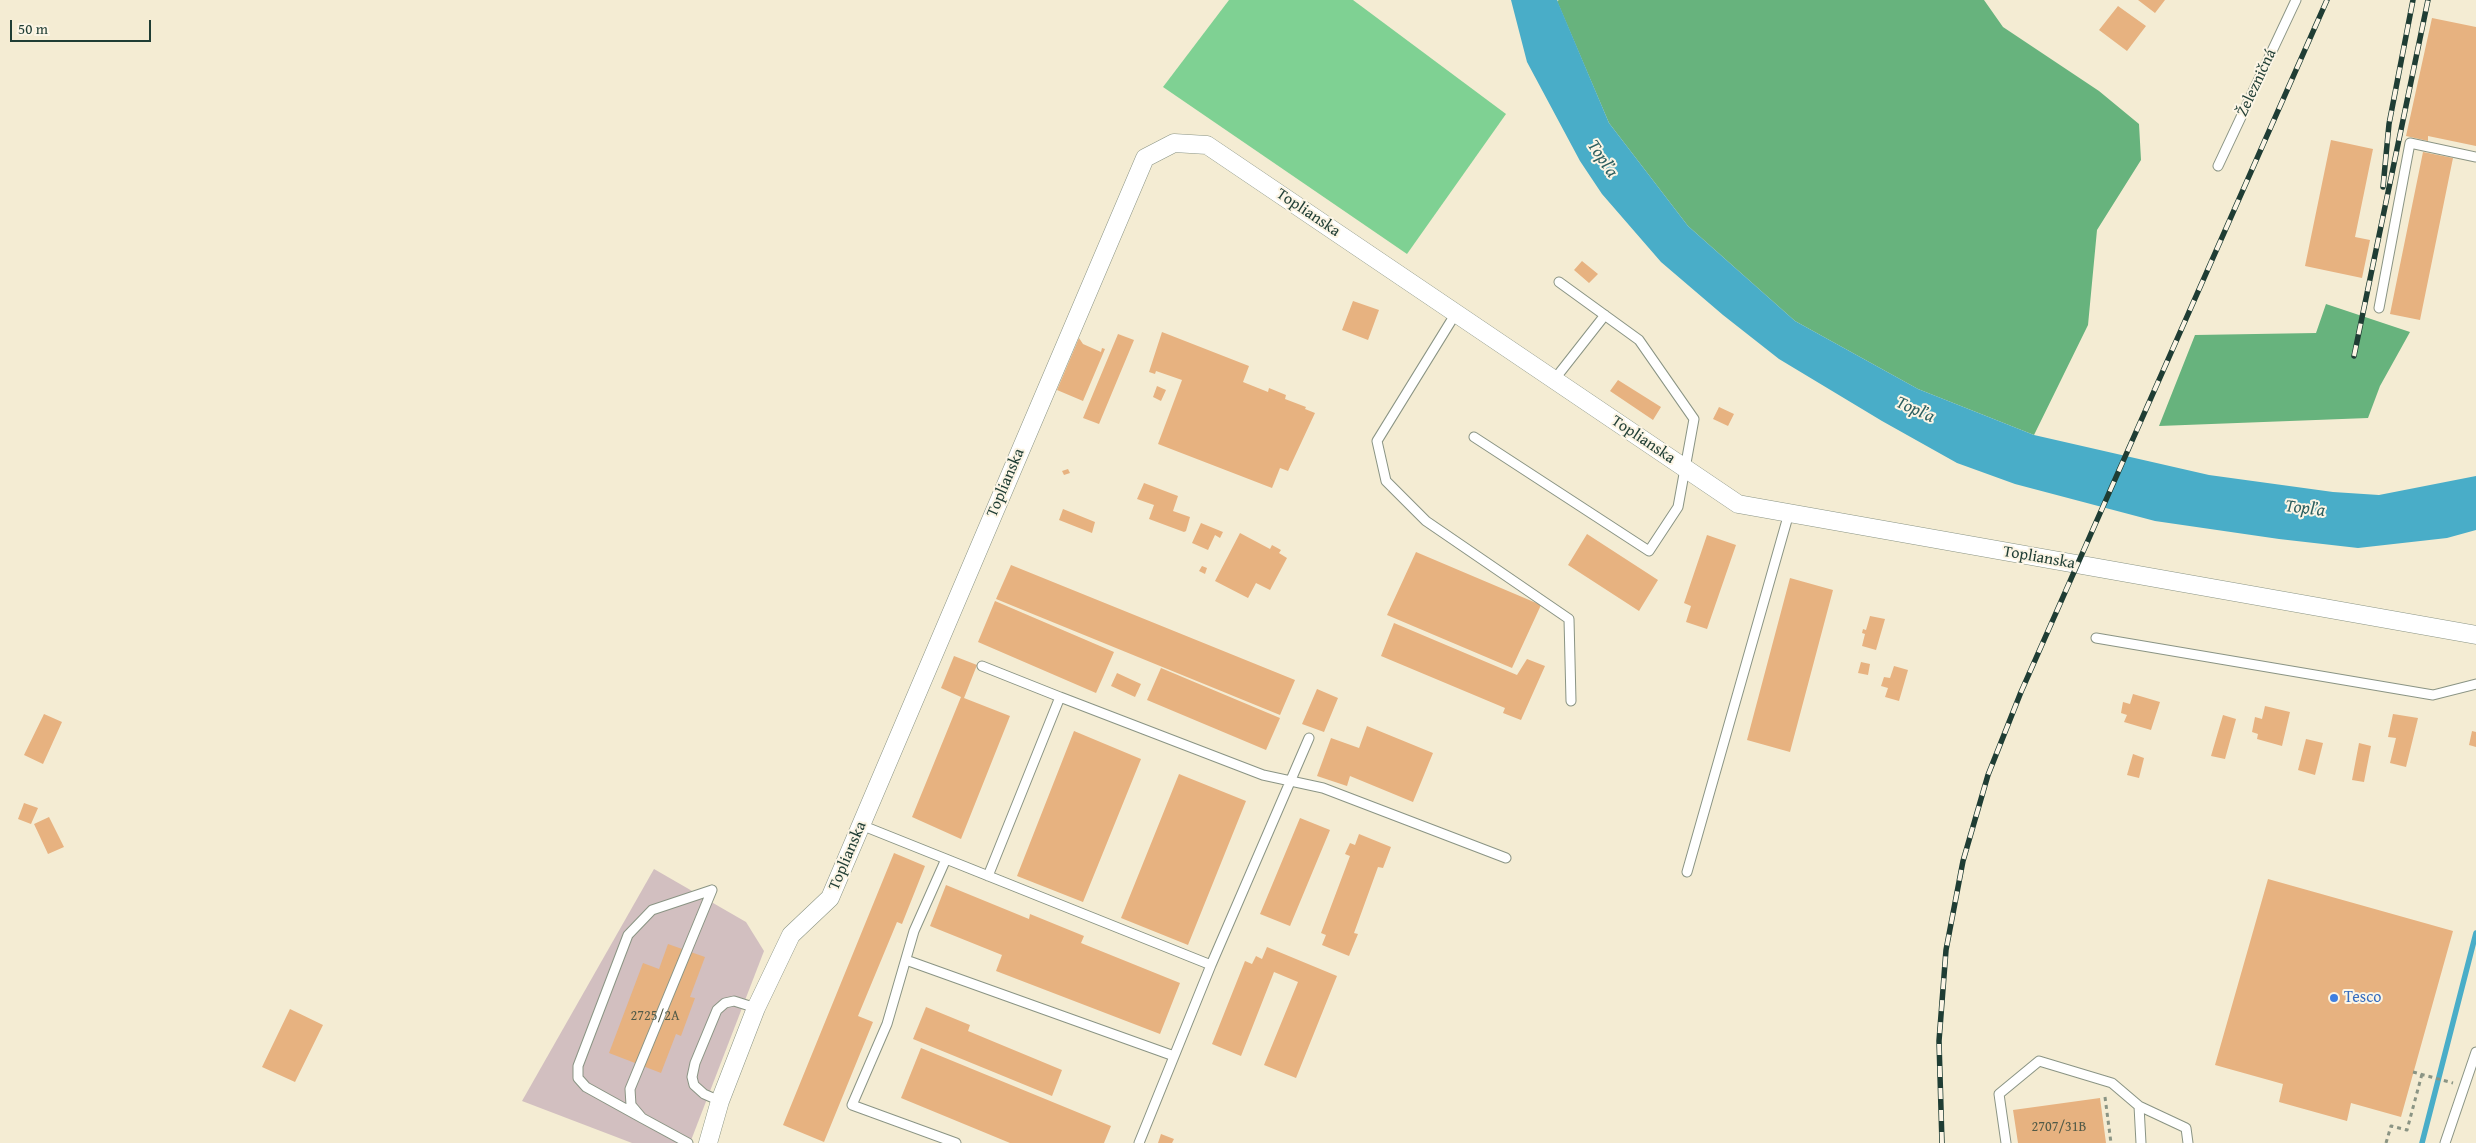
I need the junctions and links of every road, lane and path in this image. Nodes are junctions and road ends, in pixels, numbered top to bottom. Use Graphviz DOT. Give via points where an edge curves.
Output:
graph roads {
  1 [pos="2296,0"];
  2 [pos="2476,157"];
  3 [pos="2218,166"];
  4 [pos="1559,282"];
  5 [pos="2380,308"];
  6 [pos="1456,313"];
  7 [pos="1605,315"];
  8 [pos="1554,380"];
  9 [pos="1474,437"];
  10 [pos="1685,468"];
  11 [pos="1789,513"];
  12 [pos="2476,635"];
  13 [pos="2096,638"];
  14 [pos="982,666"];
  15 [pos="2476,684"];
  16 [pos="1060,696"];
  17 [pos="1571,701"];
  18 [pos="1309,738"];
  19 [pos="1291,781"];
  20 [pos="861,825"];
  21 [pos="1506,858"];
  22 [pos="946,859"];
  23 [pos="1687,872"];
  24 [pos="988,876"];
  25 [pos="906,960"];
  26 [pos="1211,965"];
  27 [pos="756,1008"];
  28 [pos="2476,1052"];
  29 [pos="1174,1056"];
  30 [pos="2413,1072"];
  31 [pos="2422,1074"];
  32 [pos="2448,1082"];
  33 [pos="2105,1097"];
  34 [pos="720,1102"];
  35 [pos="2139,1106"];
  36 [pos="642,1118"];
  37 [pos="688,1143"];
  38 [pos="708,1143"];
  39 [pos="956,1143"];
  40 [pos="1139,1143"];
  41 [pos="2006,1143"];
  42 [pos="2111,1143"];
  43 [pos="2141,1143"];
  44 [pos="2188,1143"];
  45 [pos="2386,1143"];
  46 [pos="2445,1143"];
  1 -- 3 [label="lane, Železničná"];
  2 -- 5 [label="lane" via="2410,143"];
  4 -- 7 [label="lane"];
  6 -- 8 [label="street, Toplianska"];
  6 -- 17 [label="lane" via="1377,441 1386,480 1426,521 1569,618"];
  6 -- 20 [label="street, Toplianska" via="1207,145 1174,143 1146,158"];
  7 -- 8 [label="lane"];
  7 -- 10 [label="lane" via="1639,340 1694,419"];
  8 -- 10 [label="street, Toplianska"];
  9 -- 10 [label="lane" via="1649,551 1678,507"];
  10 -- 11 [label="street, Toplianska" via="1738,504"];
  11 -- 12 [label="street, Toplianska"];
  11 -- 23 [label="lane"];
  13 -- 15 [label="lane" via="2433,695"];
  14 -- 16 [label="lane"];
  16 -- 19 [label="lane" via="1263,775"];
  16 -- 24 [label="lane"];
  18 -- 19 [label="lane"];
  19 -- 21 [label="lane" via="1324,788"];
  19 -- 26 [label="lane"];
  20 -- 22 [label="lane"];
  20 -- 27 [label="street, Toplianska" via="830,898 791,935"];
  22 -- 24 [label="lane"];
  22 -- 25 [label="lane" via="914,931"];
  24 -- 26 [label="lane"];
  25 -- 29 [label="lane"];
  25 -- 39 [label="lane" via="887,1024 852,1105"];
  26 -- 29 [label="lane"];
  27 -- 34 [label="street, Toplianska"];
  27 -- 34 [label="lane" via="734,1001 717,1010 696,1063 692,1077 694,1085"];
  28 -- 46 [label="lane"];
  29 -- 40 [label="lane"];
  30 -- 31 [label="path"];
  31 -- 32 [label="path"];
  31 -- 45 [label="path" via="2406,1130 2391,1126"];
  33 -- 42 [label="path"];
  34 -- 38 [label="street, Toplianska"];
  35 -- 41 [label="lane" via="2112,1083 2039,1061 1999,1094"];
  35 -- 43 [label="lane"];
  35 -- 44 [label="lane" via="2186,1128"];
  36 -- 36 [label="lane" via="631,1105 630,1089 712,890 652,910 628,935 578,1066 578,1078 586,1087"];
  36 -- 37 [label="lane"];
}
